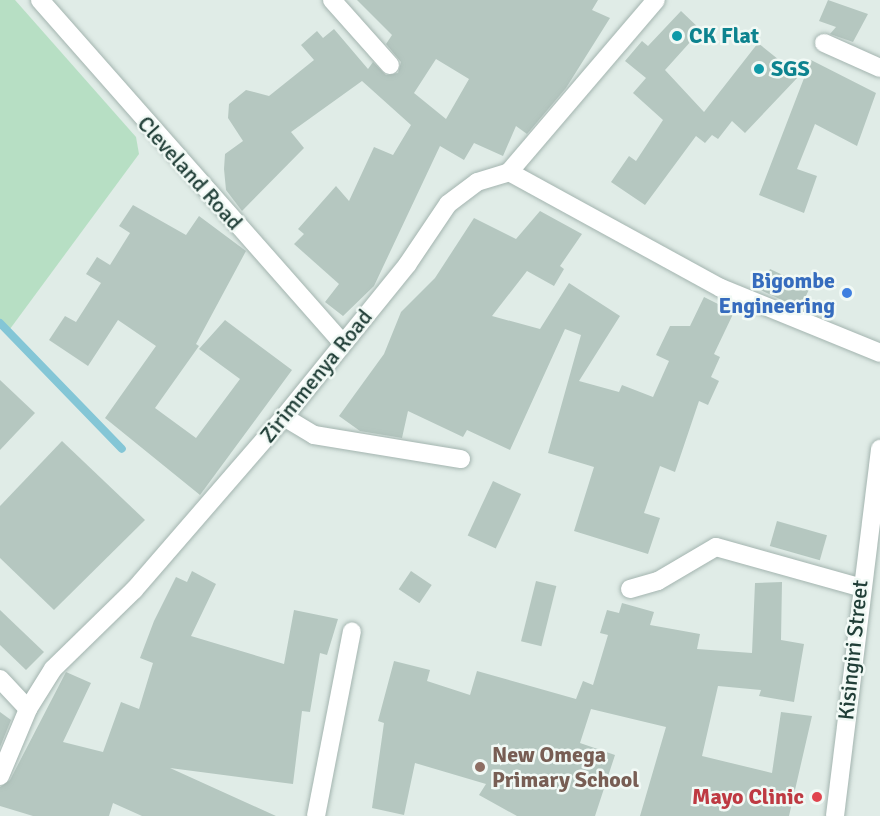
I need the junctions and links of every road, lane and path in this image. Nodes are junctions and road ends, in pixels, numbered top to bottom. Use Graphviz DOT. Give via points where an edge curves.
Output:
graph roads {
  1 [pos="40,0"];
  2 [pos="332,0"];
  3 [pos="657,0"];
  4 [pos="824,43"];
  5 [pos="390,65"];
  6 [pos="880,68"];
  7 [pos="509,172"];
  8 [pos="343,344"];
  9 [pos="880,353"];
  10 [pos="284,417"];
  11 [pos="880,450"];
  12 [pos="461,459"];
  13 [pos="859,587"];
  14 [pos="630,589"];
  15 [pos="352,631"];
  16 [pos="0,679"];
  17 [pos="28,709"];
  18 [pos="0,776"];
  19 [pos="838,815"];
  20 [pos="316,816"];
  1 -- 8 [label="street, Cleveland Road"];
  2 -- 5 [label="street"];
  3 -- 7 [label="street, Zirimmenya Road"];
  4 -- 6 [label="street"];
  7 -- 8 [label="street, Zirimmenya Road" via="456,195"];
  7 -- 9 [label="street" via="722,288"];
  8 -- 10 [label="street, Zirimmenya Road"];
  10 -- 12 [label="street" via="314,435"];
  10 -- 17 [label="street, Zirimmenya Road" via="134,590 53,669"];
  11 -- 13 [label="street, Kisingiri Street"];
  13 -- 14 [label="street" via="716,548 658,580"];
  13 -- 19 [label="street, Kisingiri Street"];
  15 -- 20 [label="street"];
  16 -- 17 [label="street"];
  17 -- 18 [label="street, Zirimmenya Road"];
}
